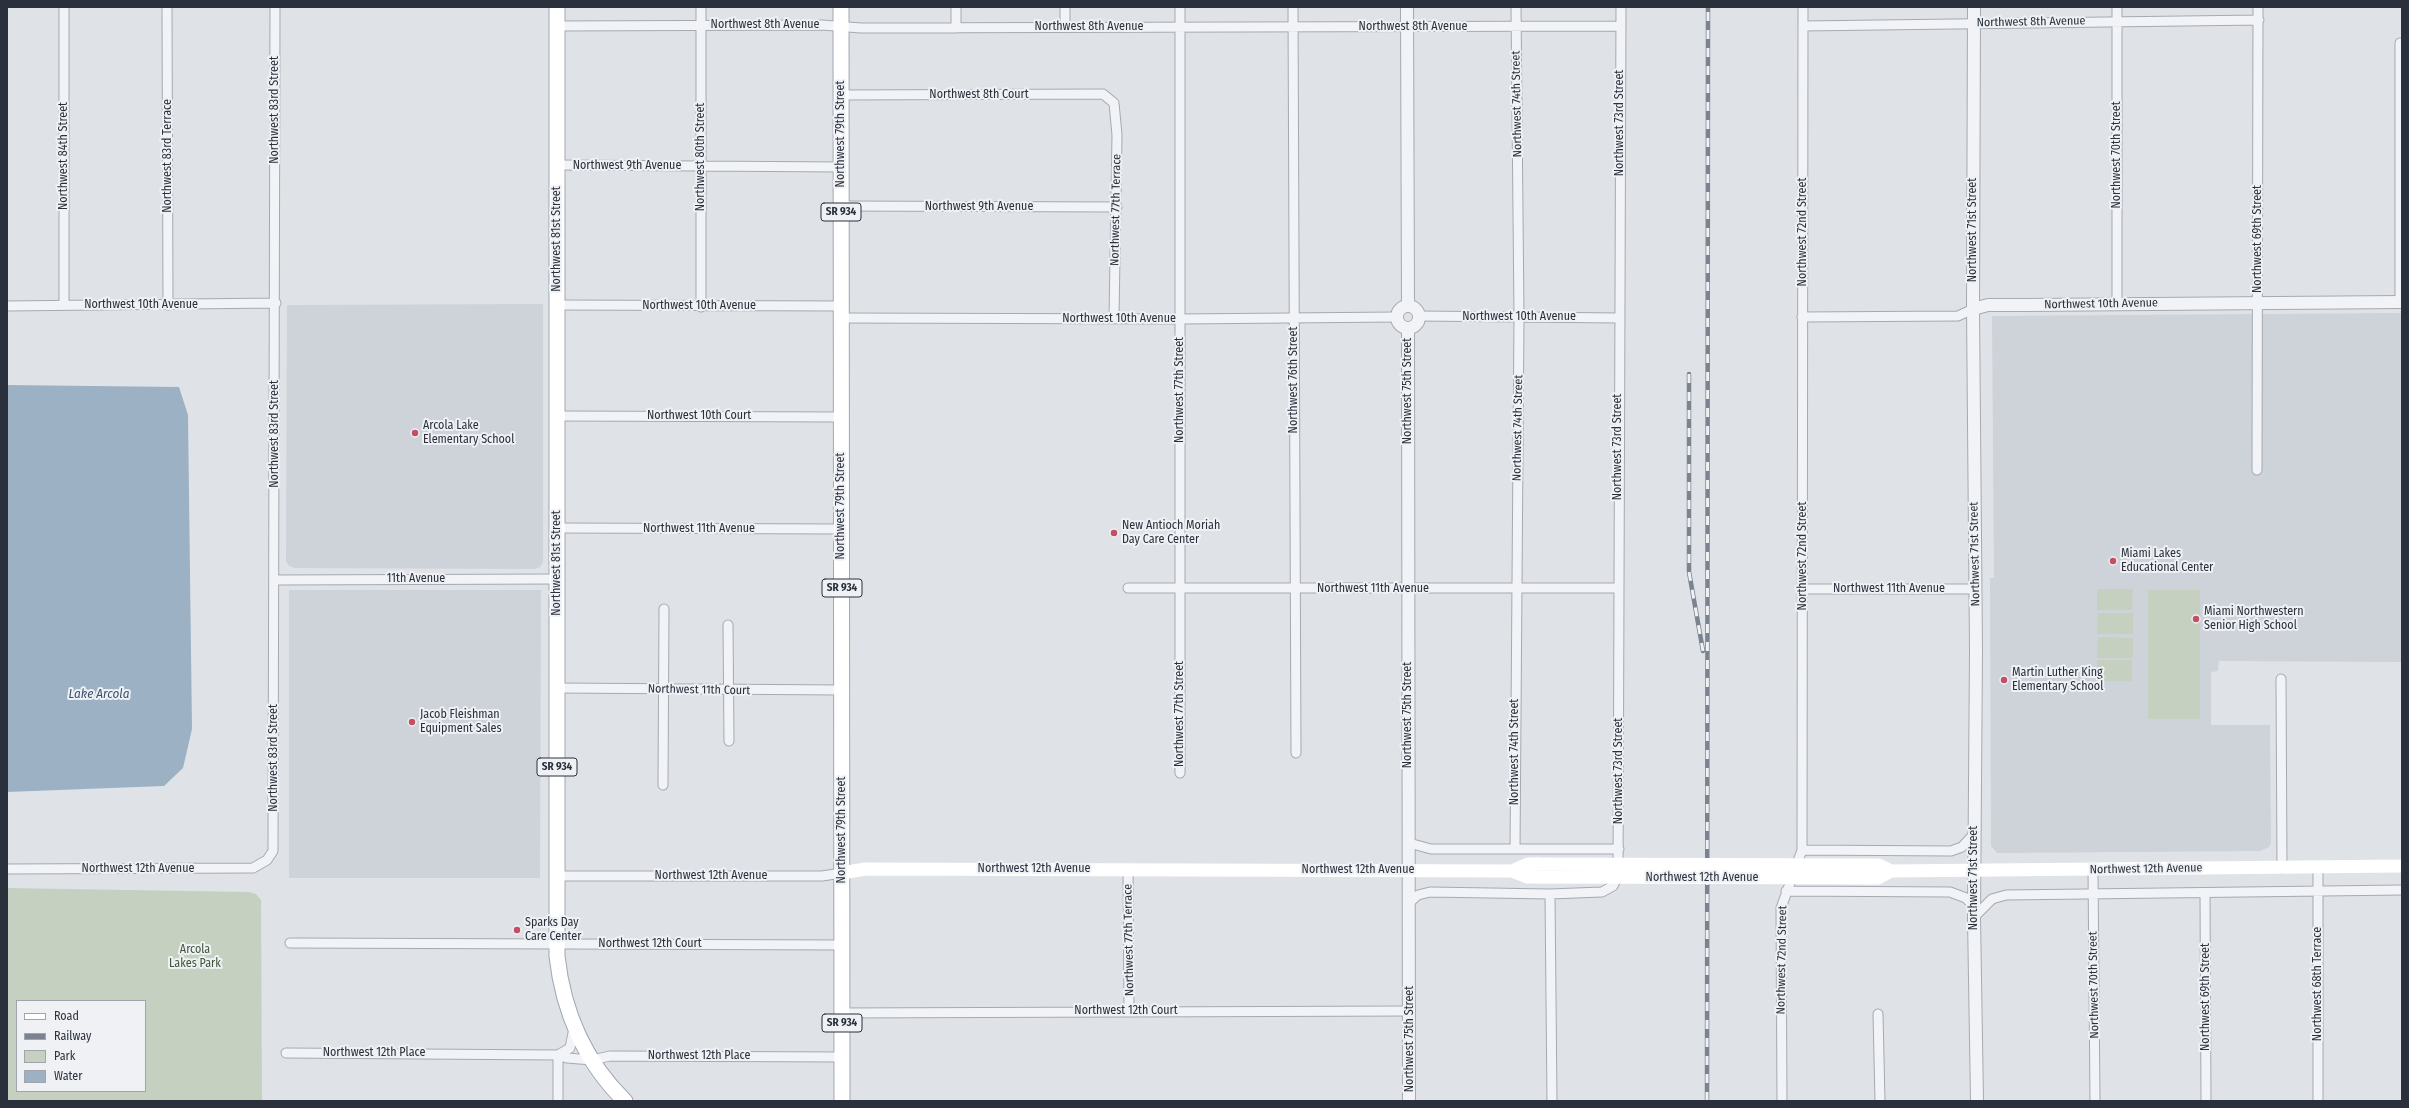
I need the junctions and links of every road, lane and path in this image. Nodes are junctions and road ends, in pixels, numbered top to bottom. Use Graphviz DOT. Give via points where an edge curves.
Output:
graph roads {
  1 [pos="64,7"];
  2 [pos="168,7"];
  3 [pos="275,7"];
  4 [pos="557,7"];
  5 [pos="701,7"];
  6 [pos="841,7"];
  7 [pos="956,7"];
  8 [pos="1065,7"];
  9 [pos="1180,7"];
  10 [pos="1293,7"];
  11 [pos="1407,7"];
  12 [pos="1516,7"];
  13 [pos="1621,7"];
  14 [pos="1803,7"];
  15 [pos="1974,7"];
  16 [pos="2117,7"];
  17 [pos="2258,7"];
  18 [pos="2259,20"];
  19 [pos="2118,22"];
  20 [pos="1974,23"];
  21 [pos="701,24"];
  22 [pos="557,26"];
  23 [pos="841,26"];
  24 [pos="1516,26"];
  25 [pos="1621,26"];
  26 [pos="1803,26"];
  27 [pos="1065,27"];
  28 [pos="1180,27"];
  29 [pos="1293,27"];
  30 [pos="1407,27"];
  31 [pos="956,28"];
  32 [pos="2400,43"];
  33 [pos="841,95"];
  34 [pos="1114,103"];
  35 [pos="557,165"];
  36 [pos="701,166"];
  37 [pos="841,168"];
  38 [pos="841,206"];
  39 [pos="1117,207"];
  40 [pos="2401,302"];
  41 [pos="276,303"];
  42 [pos="2257,303"];
  43 [pos="2117,304"];
  44 [pos="64,305"];
  45 [pos="168,305"];
  46 [pos="557,305"];
  47 [pos="7,306"];
  48 [pos="701,306"];
  49 [pos="1408,306"];
  50 [pos="1973,309"];
  51 [pos="841,312"];
  52 [pos="1419,316"];
  53 [pos="1294,317"];
  54 [pos="1396,317"];
  55 [pos="1519,317"];
  56 [pos="1802,317"];
  57 [pos="1114,318"];
  58 [pos="1619,318"];
  59 [pos="1180,319"];
  60 [pos="1408,328"];
  61 [pos="557,416"];
  62 [pos="841,418"];
  63 [pos="2256,470"];
  64 [pos="557,528"];
  65 [pos="841,529"];
  66 [pos="557,579"];
  67 [pos="275,580"];
  68 [pos="1128,588"];
  69 [pos="1408,588"];
  70 [pos="1516,588"];
  71 [pos="1618,588"];
  72 [pos="1180,589"];
  73 [pos="1294,589"];
  74 [pos="1802,589"];
  75 [pos="1976,589"];
  76 [pos="664,609"];
  77 [pos="728,625"];
  78 [pos="2281,678"];
  79 [pos="557,688"];
  80 [pos="663,690"];
  81 [pos="842,690"];
  82 [pos="729,691"];
  83 [pos="729,740"];
  84 [pos="1296,752"];
  85 [pos="1180,773"];
  86 [pos="663,785"];
  87 [pos="1974,834"];
  88 [pos="1409,843"];
  89 [pos="1515,849"];
  90 [pos="1619,849"];
  91 [pos="1802,850"];
  92 [pos="267,860"];
  93 [pos="2402,866"];
  94 [pos="2318,867"];
  95 [pos="2282,868"];
  96 [pos="7,869"];
  97 [pos="1128,870"];
  98 [pos="1409,870"];
  99 [pos="1512,870"];
  100 [pos="2093,870"];
  101 [pos="1891,871"];
  102 [pos="1974,871"];
  103 [pos="842,873"];
  104 [pos="556,876"];
  105 [pos="2402,890"];
  106 [pos="1786,892"];
  107 [pos="2318,892"];
  108 [pos="2205,893"];
  109 [pos="1550,894"];
  110 [pos="2093,894"];
  111 [pos="1409,904"];
  112 [pos="1974,912"];
  113 [pos="290,943"];
  114 [pos="557,944"];
  115 [pos="842,945"];
  116 [pos="1129,1011"];
  117 [pos="1410,1011"];
  118 [pos="842,1013"];
  119 [pos="1878,1014"];
  120 [pos="574,1028"];
  121 [pos="286,1052"];
  122 [pos="558,1055"];
  123 [pos="842,1057"];
  124 [pos="592,1060"];
  125 [pos="558,1101"];
  126 [pos="625,1101"];
  127 [pos="842,1101"];
  128 [pos="1410,1101"];
  129 [pos="1552,1101"];
  130 [pos="1782,1101"];
  131 [pos="1880,1101"];
  132 [pos="1977,1101"];
  133 [pos="2095,1101"];
  134 [pos="2206,1101"];
  135 [pos="2318,1101"];
  1 -- 44 [label="street, Northwest 84th Street"];
  2 -- 45 [label="street, Northwest 83rd Terrace"];
  3 -- 41 [label="street, Northwest 83rd Street"];
  4 -- 22 [label="main road, Northwest 81st Street / SR 934"];
  5 -- 21 [label="street, Northwest 80th Street"];
  6 -- 23 [label="main road, Northwest 79th Street / SR 934"];
  7 -- 31 [label="street"];
  8 -- 27 [label="street"];
  9 -- 28 [label="street, Northwest 77th Street"];
  10 -- 29 [label="street, Northwest 76th Street"];
  11 -- 30 [label="street"];
  12 -- 24 [label="street, Northwest 74th Street"];
  13 -- 25 [label="street, Northwest 73rd Street"];
  14 -- 26 [label="street, Northwest 72nd Street"];
  15 -- 20 [label="street, Northwest 71st Street"];
  16 -- 19 [label="street, Northwest 70th Street"];
  17 -- 18 [label="street, Northwest 69th Street"];
  18 -- 19 [label="street, Northwest 8th Avenue"];
  18 -- 42 [label="street, Northwest 69th Street"];
  19 -- 20 [label="street, Northwest 8th Avenue"];
  19 -- 43 [label="street, Northwest 70th Street"];
  20 -- 26 [label="street, Northwest 8th Avenue"];
  20 -- 50 [label="street, Northwest 71st Street"];
  21 -- 22 [label="street, Northwest 8th Avenue"];
  21 -- 23 [label="street, Northwest 8th Avenue"];
  21 -- 36 [label="street, Northwest 80th Street"];
  22 -- 35 [label="main road, Northwest 81st Street / SR 934"];
  23 -- 31 [label="street, Northwest 8th Avenue"];
  23 -- 33 [label="main road, Northwest 79th Street / SR 934"];
  24 -- 25 [label="street, Northwest 8th Avenue"];
  24 -- 30 [label="street, Northwest 8th Avenue"];
  24 -- 55 [label="street, Northwest 74th Street"];
  25 -- 58 [label="street, Northwest 73rd Street"];
  26 -- 56 [label="street, Northwest 72nd Street"];
  27 -- 28 [label="street, Northwest 8th Avenue"];
  27 -- 31 [label="street, Northwest 8th Avenue"];
  28 -- 29 [label="street, Northwest 8th Avenue"];
  28 -- 59 [label="street, Northwest 77th Street"];
  29 -- 30 [label="street, Northwest 8th Avenue"];
  29 -- 53 [label="street, Northwest 76th Street"];
  30 -- 49 [label="street"];
  32 -- 40 [label="street"];
  33 -- 34 [label="street, Northwest 8th Court" via="1103,94"];
  33 -- 37 [label="main road, Northwest 79th Street / SR 934"];
  34 -- 39 [label="street, Northwest 77th Terrace" via="1117,135"];
  35 -- 36 [label="street, Northwest 9th Avenue"];
  35 -- 46 [label="main road, Northwest 81st Street / SR 934"];
  36 -- 37 [label="street, Northwest 9th Avenue"];
  36 -- 48 [label="street, Northwest 80th Street"];
  37 -- 38 [label="main road, Northwest 79th Street / SR 934"];
  38 -- 39 [label="street, Northwest 9th Avenue"];
  38 -- 51 [label="main road, Northwest 79th Street / SR 934"];
  39 -- 57 [label="street, Northwest 77th Terrace"];
  40 -- 42 [label="street, Northwest 10th Avenue"];
  41 -- 45 [label="street, Northwest 10th Avenue"];
  41 -- 67 [label="street, Northwest 83rd Street"];
  42 -- 43 [label="street, Northwest 10th Avenue"];
  42 -- 63 [label="street, Northwest 69th Street"];
  43 -- 50 [label="street, Northwest 10th Avenue" via="1988,305"];
  44 -- 45 [label="street, Northwest 10th Avenue"];
  44 -- 47 [label="street, Northwest 10th Avenue"];
  46 -- 48 [label="street, Northwest 10th Avenue"];
  46 -- 61 [label="main road, Northwest 81st Street / SR 934"];
  48 -- 51 [label="street, Northwest 10th Avenue"];
  49 -- 52 [label="street" via="1416,309"];
  49 -- 54 [label="street" via="1398,310"];
  50 -- 56 [label="street, Northwest 10th Avenue" via="1958,316"];
  50 -- 75 [label="street, Northwest 71st Street"];
  51 -- 57 [label="street, Northwest 10th Avenue"];
  51 -- 62 [label="main road, Northwest 79th Street / SR 934"];
  52 -- 55 [label="street, Northwest 10th Avenue"];
  52 -- 60 [label="street" via="1416,325"];
  53 -- 54 [label="street, Northwest 10th Avenue"];
  53 -- 59 [label="street, Northwest 10th Avenue"];
  53 -- 73 [label="street, Northwest 76th Street"];
  54 -- 60 [label="street" via="1401,326"];
  55 -- 58 [label="street, Northwest 10th Avenue"];
  55 -- 70 [label="street, Northwest 74th Street"];
  56 -- 74 [label="street, Northwest 72nd Street"];
  57 -- 59 [label="street, Northwest 10th Avenue"];
  58 -- 71 [label="street, Northwest 73rd Street"];
  59 -- 72 [label="street, Northwest 77th Street"];
  60 -- 69 [label="street, Northwest 75th Street"];
  61 -- 62 [label="street, Northwest 10th Court"];
  61 -- 64 [label="main road, Northwest 81st Street / SR 934"];
  62 -- 65 [label="main road, Northwest 79th Street / SR 934"];
  64 -- 65 [label="street, Northwest 11th Avenue"];
  64 -- 66 [label="main road, Northwest 81st Street / SR 934"];
  65 -- 81 [label="main road, Northwest 79th Street / SR 934"];
  66 -- 67 [label="street, 11th Avenue"];
  66 -- 79 [label="main road, Northwest 81st Street / SR 934"];
  67 -- 92 [label="street, Northwest 83rd Street" via="273,851"];
  68 -- 72 [label="street, Northwest 11th Avenue"];
  69 -- 70 [label="street, Northwest 11th Avenue"];
  69 -- 73 [label="street, Northwest 11th Avenue"];
  69 -- 88 [label="street, Northwest 75th Street"];
  70 -- 71 [label="street, Northwest 11th Avenue"];
  70 -- 89 [label="street, Northwest 74th Street"];
  71 -- 90 [label="street, Northwest 73rd Street"];
  72 -- 73 [label="street, Northwest 11th Avenue"];
  72 -- 85 [label="street, Northwest 77th Street"];
  73 -- 84 [label="street, Northwest 76th Street"];
  74 -- 75 [label="street, Northwest 11th Avenue"];
  74 -- 91 [label="street, Northwest 72nd Street"];
  75 -- 87 [label="street, Northwest 71st Street"];
  76 -- 80 [label="street"];
  77 -- 82 [label="street"];
  78 -- 95 [label="street"];
  79 -- 80 [label="street, Northwest 11th Court"];
  79 -- 104 [label="main road, Northwest 81st Street / SR 934"];
  80 -- 82 [label="street, Northwest 11th Court"];
  80 -- 86 [label="street"];
  81 -- 82 [label="street, Northwest 11th Court"];
  81 -- 103 [label="main road, Northwest 79th Street / SR 934"];
  82 -- 83 [label="street"];
  87 -- 91 [label="street" via="1962,847 1951,850"];
  87 -- 102 [label="street, Northwest 71st Street"];
  88 -- 89 [label="street, Northwest 12th Avenue" via="1431,849"];
  88 -- 98 [label="street, Northwest 75th Street"];
  89 -- 90 [label="street, Northwest 12th Avenue"];
  90 -- 109 [label="street, Northwest 73rd Street" via="1618,875 1613,886 1602,892"];
  91 -- 106 [label="street, Northwest 72nd Street"];
  92 -- 96 [label="street, Northwest 12th Avenue" via="253,868"];
  93 -- 94 [label="main road, Northwest 12th Avenue"];
  94 -- 95 [label="main road, Northwest 12th Avenue"];
  94 -- 107 [label="street, Northwest 68th Terrace"];
  95 -- 100 [label="main road, Northwest 12th Avenue"];
  97 -- 98 [label="main road, Northwest 12th Avenue"];
  97 -- 103 [label="main road, Northwest 12th Avenue" via="865,869"];
  97 -- 116 [label="street, Northwest 77th Terrace"];
  98 -- 99 [label="main road, Northwest 12th Avenue"];
  98 -- 111 [label="street, Northwest 75th Street"];
  99 -- 101 [label="main road, Northwest 12th Avenue, bridge" via="1528,864 1537,864 1879,865"];
  99 -- 101 [label="main road, Northwest 12th Avenue, bridge" via="1527,877 1869,878 1878,878"];
  100 -- 102 [label="main road, Northwest 12th Avenue"];
  100 -- 110 [label="street, Northwest 70th Street"];
  101 -- 102 [label="main road, Northwest 12th Avenue"];
  102 -- 112 [label="street, Northwest 71st Street"];
  103 -- 104 [label="street, Northwest 12th Avenue" via="822,876"];
  103 -- 115 [label="main road, Northwest 79th Street / SR 934"];
  104 -- 114 [label="main road, Northwest 81st Street / SR 934"];
  105 -- 107 [label="street, Northwest 12th Avenue"];
  106 -- 112 [label="street" via="1950,892 1966,898"];
  106 -- 130 [label="street, Northwest 72nd Street" via="1781,916"];
  107 -- 108 [label="street, Northwest 12th Avenue"];
  107 -- 135 [label="street, Northwest 68th Terrace"];
  108 -- 110 [label="street, Northwest 12th Avenue"];
  108 -- 134 [label="street, Northwest 69th Street"];
  109 -- 111 [label="street" via="1430,892 1418,895"];
  109 -- 129 [label="street"];
  110 -- 112 [label="street, Northwest 12th Avenue" via="1997,896"];
  110 -- 133 [label="street, Northwest 70th Street"];
  111 -- 117 [label="street, Northwest 75th Street"];
  112 -- 132 [label="street, Northwest 71st Street"];
  113 -- 114 [label="street, Northwest 12th Court"];
  114 -- 115 [label="street, Northwest 12th Court"];
  114 -- 120 [label="main road, Northwest 81st Street / SR 934" via="560,979"];
  115 -- 118 [label="main road, Northwest 79th Street / SR 934"];
  116 -- 117 [label="street, Northwest 12th Court"];
  116 -- 118 [label="street, Northwest 12th Court"];
  117 -- 128 [label="street, Northwest 75th Street"];
  118 -- 123 [label="main road, Northwest 79th Street / SR 934"];
  119 -- 131 [label="street"];
  120 -- 122 [label="street" via="570,1048"];
  120 -- 124 [label="main road, Northwest 81st Street / SR 934"];
  121 -- 122 [label="street, Northwest 12th Place"];
  122 -- 124 [label="street, Northwest 12th Place"];
  122 -- 125 [label="street"];
  123 -- 124 [label="street, Northwest 12th Place" via="610,1056"];
  123 -- 127 [label="main road, Northwest 79th Street / SR 934"];
  124 -- 126 [label="main road, Northwest 81st Street / SR 934"];
}
